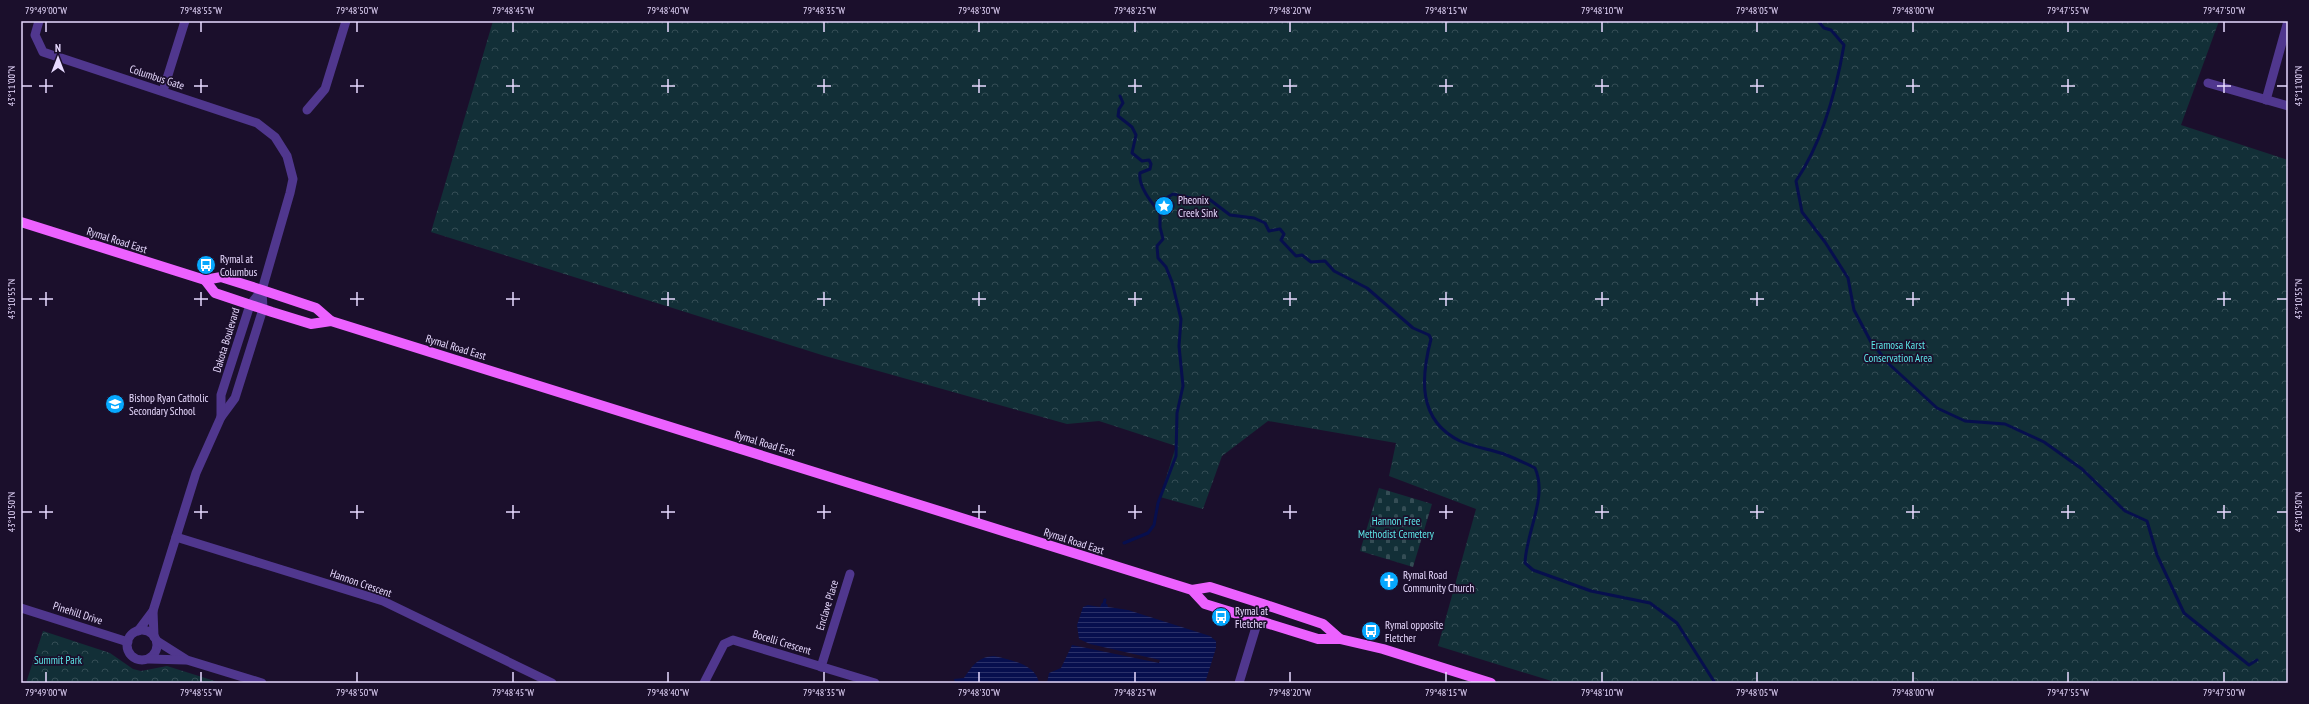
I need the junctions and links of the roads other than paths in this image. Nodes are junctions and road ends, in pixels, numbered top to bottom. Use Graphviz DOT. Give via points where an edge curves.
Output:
graph roads {
  1 [pos="39,21"];
  2 [pos="185,21"];
  3 [pos="346,21"];
  4 [pos="2288,21"];
  5 [pos="2208,84"];
  6 [pos="164,91"];
  7 [pos="2266,100"];
  8 [pos="2288,106"];
  9 [pos="307,110"];
  10 [pos="21,222"];
  11 [pos="205,280"];
  12 [pos="262,290"];
  13 [pos="250,304"];
  14 [pos="263,309"];
  15 [pos="331,322"];
  16 [pos="221,417"];
  17 [pos="176,537"];
  18 [pos="850,574"];
  19 [pos="1192,590"];
  20 [pos="1263,604"];
  21 [pos="21,608"];
  22 [pos="153,611"];
  23 [pos="1258,621"];
  24 [pos="138,631"];
  25 [pos="156,639"];
  26 [pos="1340,639"];
  27 [pos="128,642"];
  28 [pos="149,659"];
  29 [pos="187,660"];
  30 [pos="821,666"];
  31 [pos="262,683"];
  32 [pos="552,683"];
  33 [pos="704,683"];
  34 [pos="874,683"];
  35 [pos="1239,683"];
  36 [pos="1491,683"];
  1 -- 6 [label="street, Columbus Gate" via="36,40 43,52"];
  2 -- 6 [label="street"];
  3 -- 9 [label="street" via="325,88"];
  4 -- 7 [label="street"];
  5 -- 7 [label="street"];
  6 -- 12 [label="street, Columbus Gate" via="257,123 275,137 288,156 292,179 290,193"];
  7 -- 8 [label="street"];
  10 -- 11 [label="main road, Rymal Road East"];
  11 -- 12 [label="main road, Rymal Road East" via="221,277"];
  11 -- 13 [label="main road, Rymal Road East" via="215,293"];
  12 -- 13 [label="street, Dakota Boulevard"];
  12 -- 14 [label="street, Dakota Boulevard"];
  12 -- 15 [label="main road, Rymal Road East" via="316,308"];
  13 -- 14 [label="main road, Rymal Road East"];
  13 -- 16 [label="street, Dakota Boulevard" via="222,395"];
  14 -- 15 [label="main road, Rymal Road East" via="311,324"];
  14 -- 16 [label="street, Dakota Boulevard" via="235,398"];
  15 -- 19 [label="main road, Rymal Road East"];
  16 -- 17 [label="street, Dakota Boulevard" via="196,473"];
  17 -- 22 [label="street, Dakota Boulevard"];
  17 -- 32 [label="street, Hannon Crescent" via="384,601"];
  18 -- 30 [label="street, Enclave Place"];
  19 -- 20 [label="main road, Rymal Road East" via="1210,587"];
  19 -- 23 [label="main road, Rymal Road East" via="1205,604"];
  20 -- 23 [label="street"];
  20 -- 26 [label="main road, Rymal Road East" via="1323,624"];
  21 -- 27 [label="street, Pinehill Drive"];
  22 -- 24 [label="street, Dakota Boulevard"];
  22 -- 25 [label="street, Dakota Boulevard"];
  23 -- 26 [label="main road, Rymal Road East" via="1318,639"];
  23 -- 35 [label="street"];
  24 -- 25 [label="street" via="147,631"];
  24 -- 27 [label="street" via="131,635"];
  25 -- 28 [label="street" via="156,649"];
  25 -- 29 [label="street"];
  26 -- 36 [label="main road, Rymal Road East" via="1383,649"];
  27 -- 28 [label="street" via="131,655 139,660"];
  28 -- 29 [label="street"];
  29 -- 31 [label="street"];
  30 -- 33 [label="street, Bocelli Crescent" via="731,640 724,644"];
  30 -- 34 [label="street, Bocelli Crescent"];
}
